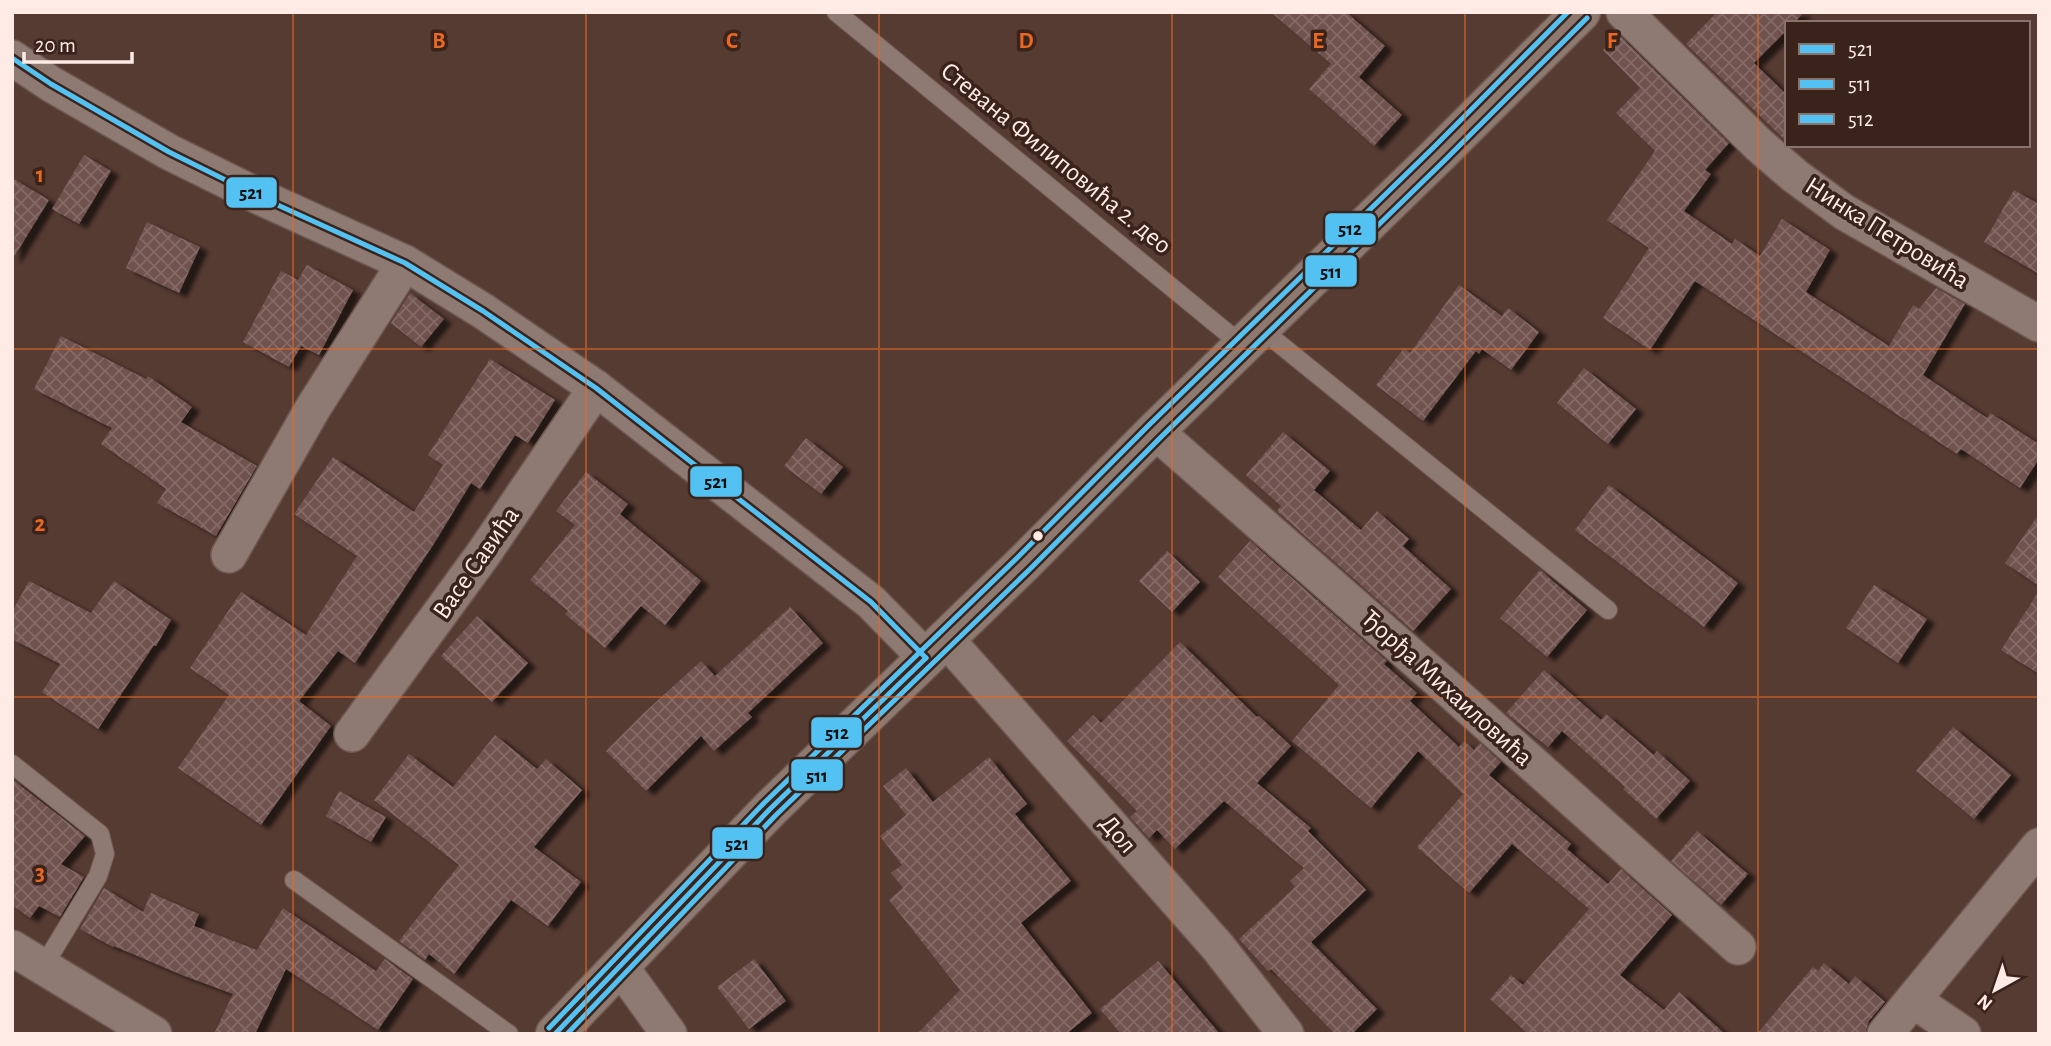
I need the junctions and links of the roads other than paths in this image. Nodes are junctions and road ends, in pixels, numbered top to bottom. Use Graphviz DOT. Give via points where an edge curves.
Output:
graph roads {
  1 [pos="836,12"];
  2 [pos="1581,12"];
  3 [pos="1624,12"];
  4 [pos="12,58"];
  5 [pos="405,263"];
  6 [pos="2039,324"];
  7 [pos="1252,337"];
  8 [pos="596,388"];
  9 [pos="1155,431"];
  10 [pos="229,555"];
  11 [pos="1608,610"];
  12 [pos="936,648"];
  13 [pos="352,734"];
  14 [pos="12,764"];
  15 [pos="2039,846"];
  16 [pos="294,880"];
  17 [pos="1738,947"];
  18 [pos="12,948"];
  19 [pos="620,966"];
  20 [pos="43,967"];
  21 [pos="1913,1000"];
  22 [pos="154,1034"];
  23 [pos="509,1034"];
  24 [pos="555,1034"];
  25 [pos="669,1034"];
  26 [pos="1286,1034"];
  27 [pos="1885,1034"];
  28 [pos="1963,1034"];
  1 -- 7 [label="lane, Стевана Филиповића 2. део"];
  2 -- 7 [label="main road"];
  3 -- 6 [label="street, Нинка Петровића" via="1795,176 1844,212"];
  4 -- 5 [label="street, Дол" via="169,152"];
  5 -- 8 [label="street, Дол"];
  5 -- 10 [label="street" via="313,408"];
  7 -- 9 [label="main road"];
  7 -- 11 [label="lane, Стевана Филиповића 2. део"];
  8 -- 12 [label="street, Дол"];
  8 -- 13 [label="street, Васе Савића" via="484,554"];
  9 -- 12 [label="main road"];
  9 -- 17 [label="street, Ђорђа Михаиловића"];
  12 -- 19 [label="main road" via="770,809"];
  12 -- 26 [label="street, Дол" via="1217,946"];
  14 -- 20 [label="lane" via="100,834 104,854 98,876"];
  15 -- 21 [label="street"];
  16 -- 23 [label="lane"];
  18 -- 20 [label="street"];
  19 -- 24 [label="main road"];
  19 -- 25 [label="street"];
  20 -- 22 [label="street"];
  21 -- 27 [label="street"];
  21 -- 28 [label="street"];
}
